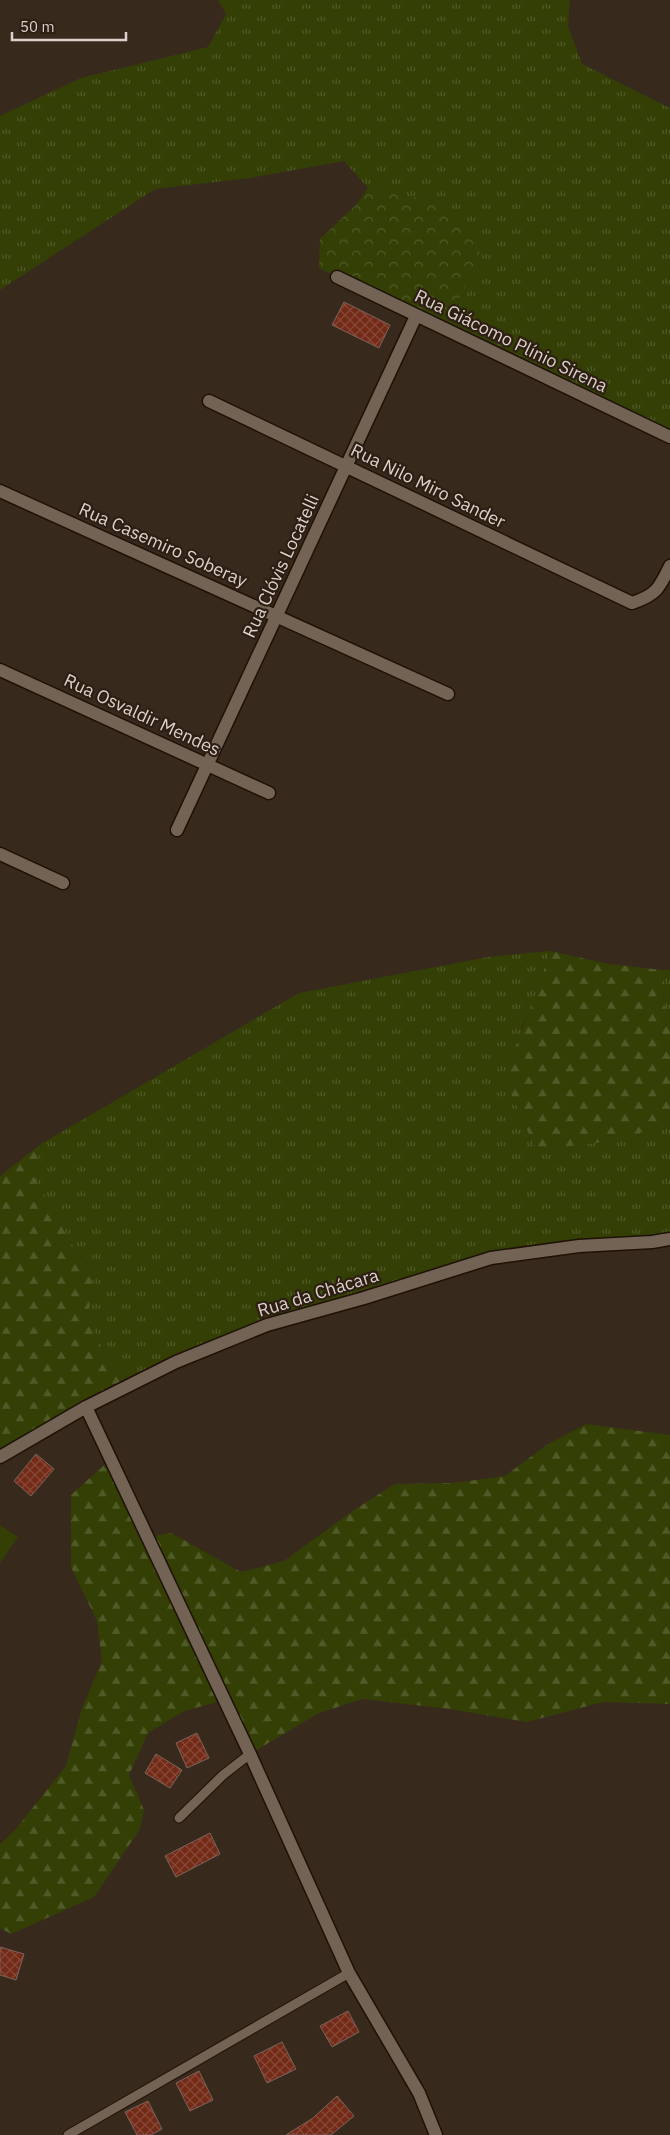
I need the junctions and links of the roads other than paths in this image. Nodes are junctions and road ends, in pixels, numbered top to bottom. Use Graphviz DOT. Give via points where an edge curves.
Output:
graph roads {
  1 [pos="336,278"];
  2 [pos="416,316"];
  3 [pos="208,400"];
  4 [pos="670,437"];
  5 [pos="346,466"];
  6 [pos="0,490"];
  7 [pos="670,566"];
  8 [pos="276,616"];
  9 [pos="0,670"];
  10 [pos="448,694"];
  11 [pos="207,765"];
  12 [pos="269,793"];
  13 [pos="177,830"];
  14 [pos="0,854"];
  15 [pos="63,883"];
  16 [pos="670,1239"];
  17 [pos="86,1407"];
  18 [pos="0,1457"];
  19 [pos="250,1754"];
  20 [pos="179,1818"];
  21 [pos="349,1974"];
  22 [pos="68,2135"];
  23 [pos="436,2135"];
  1 -- 2 [label="street, Rua Giácomo Plínio Sirena"];
  2 -- 4 [label="street, Rua Giácomo Plínio Sirena"];
  2 -- 5 [label="street, Rua Clóvis Locatelli"];
  3 -- 5 [label="street, Rua Nilo Miro Sander"];
  5 -- 7 [label="street, Rua Nilo Miro Sander" via="632,603 649,597 660,588"];
  5 -- 8 [label="street, Rua Clóvis Locatelli"];
  6 -- 8 [label="street, Rua Casemiro Soberay"];
  8 -- 10 [label="street, Rua Casemiro Soberay"];
  8 -- 11 [label="street, Rua Clóvis Locatelli"];
  9 -- 11 [label="street, Rua Osvaldir Mendes"];
  11 -- 12 [label="street, Rua Osvaldir Mendes"];
  11 -- 13 [label="street, Rua Clóvis Locatelli"];
  14 -- 15 [label="street"];
  16 -- 17 [label="street, Rua da Chácara" via="579,1246 491,1258 267,1325 176,1362"];
  17 -- 18 [label="street, Rua da Chácara"];
  17 -- 19 [label="street"];
  19 -- 20 [label="lane"];
  19 -- 21 [label="street"];
  21 -- 22 [label="lane"];
  21 -- 23 [label="street" via="419,2093"];
}
